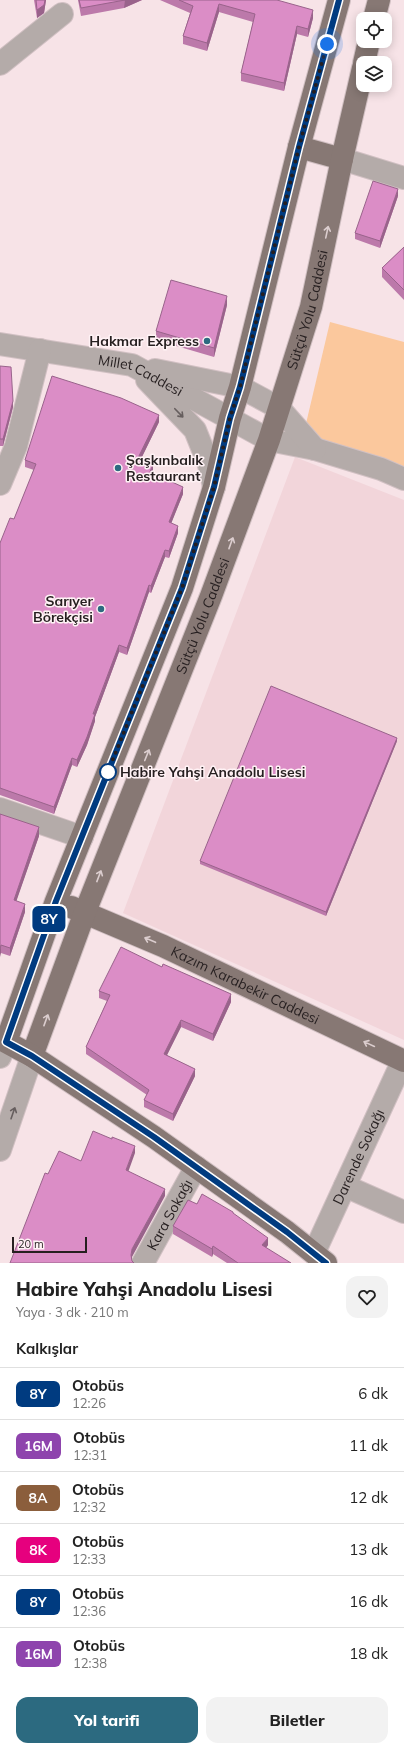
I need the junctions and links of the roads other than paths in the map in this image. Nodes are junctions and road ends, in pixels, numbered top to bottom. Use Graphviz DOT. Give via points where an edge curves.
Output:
graph roads {
  1 [pos="339,0"];
  2 [pos="379,0"];
  3 [pos="376,12"];
  4 [pos="62,14"];
  5 [pos="0,64"];
  6 [pos="357,92"];
  7 [pos="299,147"];
  8 [pos="342,159"];
  9 [pos="404,178"];
  10 [pos="0,344"];
  11 [pos="40,350"];
  12 [pos="132,365"];
  13 [pos="240,387"];
  14 [pos="279,408"];
  15 [pos="230,418"];
  16 [pos="269,440"];
  17 [pos="315,449"];
  18 [pos="404,479"];
  19 [pos="0,484"];
  20 [pos="214,487"];
  21 [pos="0,809"];
  22 [pos="82,837"];
  23 [pos="56,901"];
  24 [pos="85,912"];
  25 [pos="3,1050"];
  26 [pos="32,1056"];
  27 [pos="403,1060"];
  28 [pos="0,1150"];
  29 [pos="196,1167"];
  30 [pos="345,1186"];
  31 [pos="404,1212"];
  32 [pos="320,1258"];
  33 [pos="143,1263"];
  1 -- 7 [label="main road, Sütçü Yolu Caddesi"];
  2 -- 3 [label="main road"];
  4 -- 5 [label="street"];
  6 -- 8 [label="main road, Sütçü Yolu Caddesi"];
  7 -- 8 [label="main road"];
  7 -- 13 [label="main road, Sütçü Yolu Caddesi"];
  8 -- 9 [label="street"];
  14 -- 8 [label="main road, Sütçü Yolu Caddesi, one-way" via="311,307"];
  10 -- 11 [label="street, Millet Caddesi"];
  11 -- 12 [label="street, Millet Caddesi"];
  11 -- 19 [label="street" via="16,446"];
  12 -- 13 [label="street"];
  12 -- 15 [label="street, Millet Caddesi"];
  12 -- 20 [label="street, one-way" via="195,430 209,465"];
  13 -- 14 [label="street"];
  13 -- 15 [label="main road, Sütçü Yolu Caddesi"];
  14 -- 16 [label="main road, Sütçü Yolu Caddesi"];
  14 -- 17 [label="street"];
  15 -- 16 [label="street, Millet Caddesi"];
  15 -- 20 [label="main road, Sütçü Yolu Caddesi"];
  16 -- 17 [label="street, Millet Caddesi"];
  24 -- 16 [label="main road, Sütçü Yolu Caddesi, one-way" via="211,596"];
  17 -- 18 [label="street, Millet Caddesi" via="381,468"];
  20 -- 22 [label="main road, Sütçü Yolu Caddesi" via="182,588"];
  21 -- 22 [label="street"];
  22 -- 23 [label="main road, Sütçü Yolu Caddesi"];
  23 -- 24 [label="main road, Kazım Karabekir Caddesi"];
  23 -- 25 [label="main road, Sütçü Yolu Caddesi"];
  26 -- 24 [label="main road, Sütçü Yolu Caddesi, one-way"];
  27 -- 24 [label="main road, Kazım Karabekir Caddesi, one-way" via="163,946"];
  25 -- 26 [label="main road"];
  28 -- 26 [label="street, Sütçü Yolu Caddesi, one-way"];
  26 -- 29 [label="main road"];
  27 -- 30 [label="street, Darende Sokağı"];
  29 -- 32 [label="main road"];
  29 -- 33 [label="street, Kara Sokağı"];
  30 -- 31 [label="street"];
  30 -- 32 [label="street, Darende Sokağı"];
}
